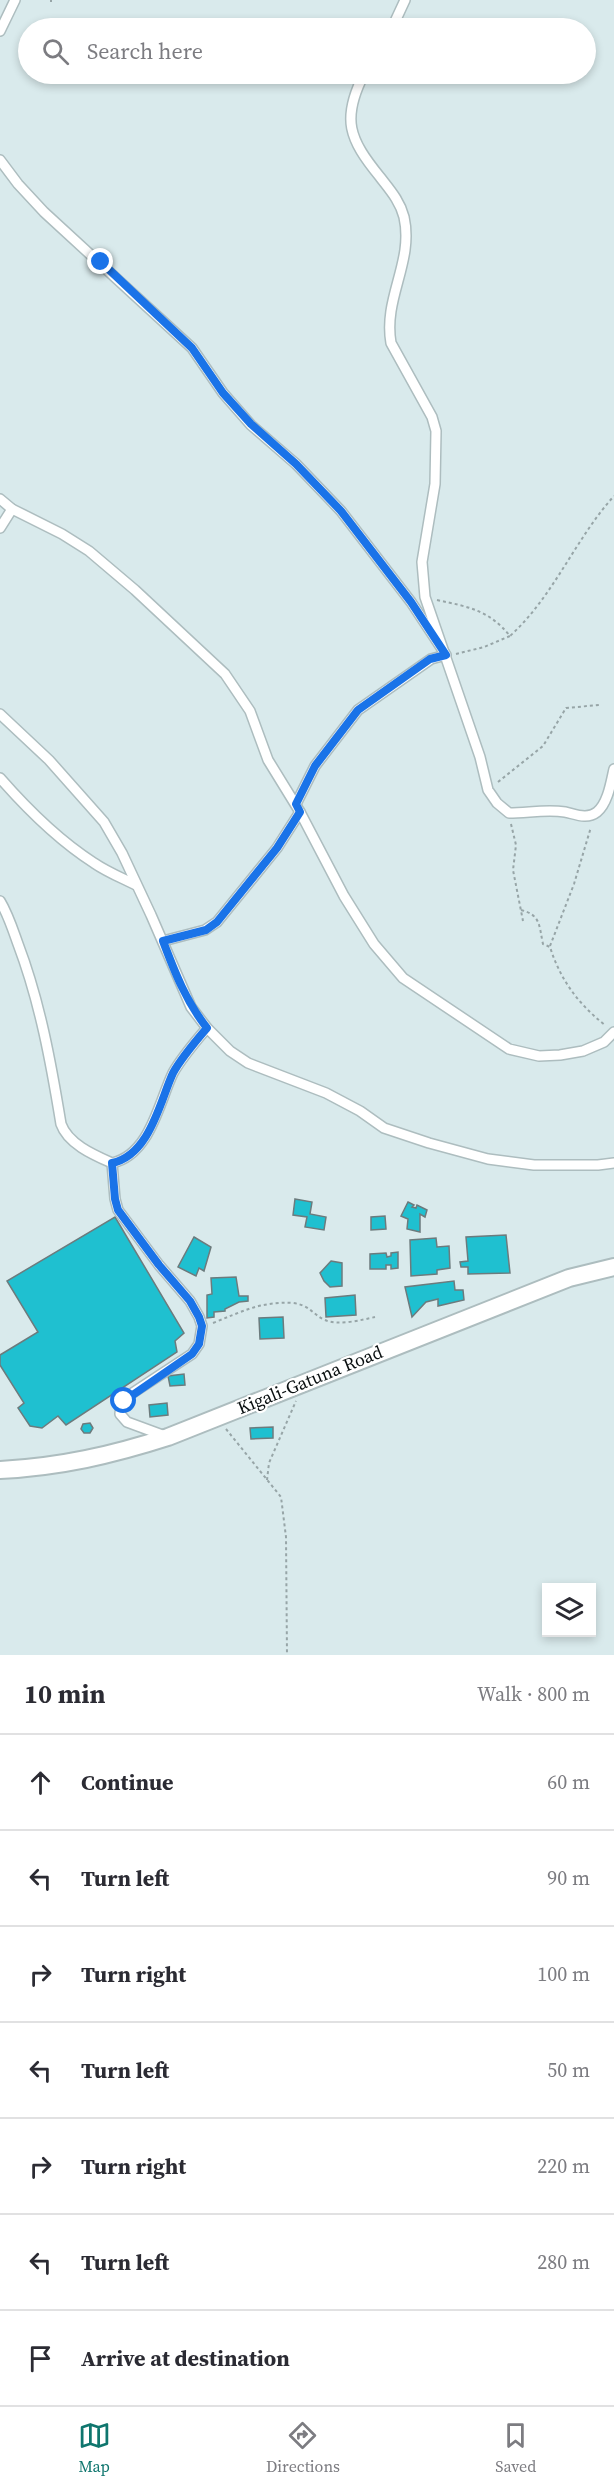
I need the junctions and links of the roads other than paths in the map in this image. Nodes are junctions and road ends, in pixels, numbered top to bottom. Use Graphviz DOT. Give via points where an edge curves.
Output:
graph roads {
  1 [pos="15,0"];
  2 [pos="405,0"];
  3 [pos="397,18"];
  4 [pos="0,31"];
  5 [pos="359,84"];
  6 [pos="0,160"];
  7 [pos="0,499"];
  8 [pos="12,509"];
  9 [pos="0,528"];
  10 [pos="446,655"];
  11 [pos="0,714"];
  12 [pos="614,769"];
  13 [pos="0,778"];
  14 [pos="298,808"];
  15 [pos="136,885"];
  16 [pos="0,901"];
  17 [pos="163,941"];
  18 [pos="207,1028"];
  19 [pos="614,1032"];
  20 [pos="112,1163"];
  21 [pos="614,1163"];
  22 [pos="614,1267"];
  23 [pos="168,1437"];
  24 [pos="0,1470"];
  1 -- 4 [label="street"];
  2 -- 3 [label="street"];
  5 -- 10 [label="street" via="350,109 354,136 399,202 406,229 403,266 390,309 389,330 391,343 436,431 435,484 423,562 425,597"];
  6 -- 10 [label="street" via="44,212 192,348 223,393 251,424 341,511"];
  7 -- 8 [label="street"];
  8 -- 9 [label="street"];
  8 -- 14 [label="street" via="89,551 216,664 250,711 268,760"];
  10 -- 12 [label="street" via="488,790 509,813 596,813 608,792"];
  10 -- 14 [label="street" via="430,659 358,710 315,766"];
  11 -- 15 [label="street" via="49,760 104,822"];
  13 -- 15 [label="street" via="54,833 94,864"];
  14 -- 17 [label="street" via="277,848 217,922 206,930"];
  14 -- 19 [label="street" via="361,924 402,978 509,1049 539,1056 560,1055 583,1051 604,1042"];
  15 -- 17 [label="street"];
  16 -- 20 [label="street" via="35,994 62,1129 76,1143"];
  17 -- 18 [label="street" via="181,988"];
  18 -- 20 [label="street" via="173,1073 147,1136 122,1160"];
  18 -- 21 [label="street" via="248,1063 326,1093 399,1134 488,1159 559,1166"];
  20 -- 23 [label="street" via="118,1210 190,1301 202,1326 199,1344 192,1354 128,1396 120,1408 127,1422"];
  22 -- 23 [label="highway, Kigali-Gatuna Road" via="569,1278"];
  23 -- 24 [label="highway, Kigali-Gatuna Road" via="112,1455"];
}
